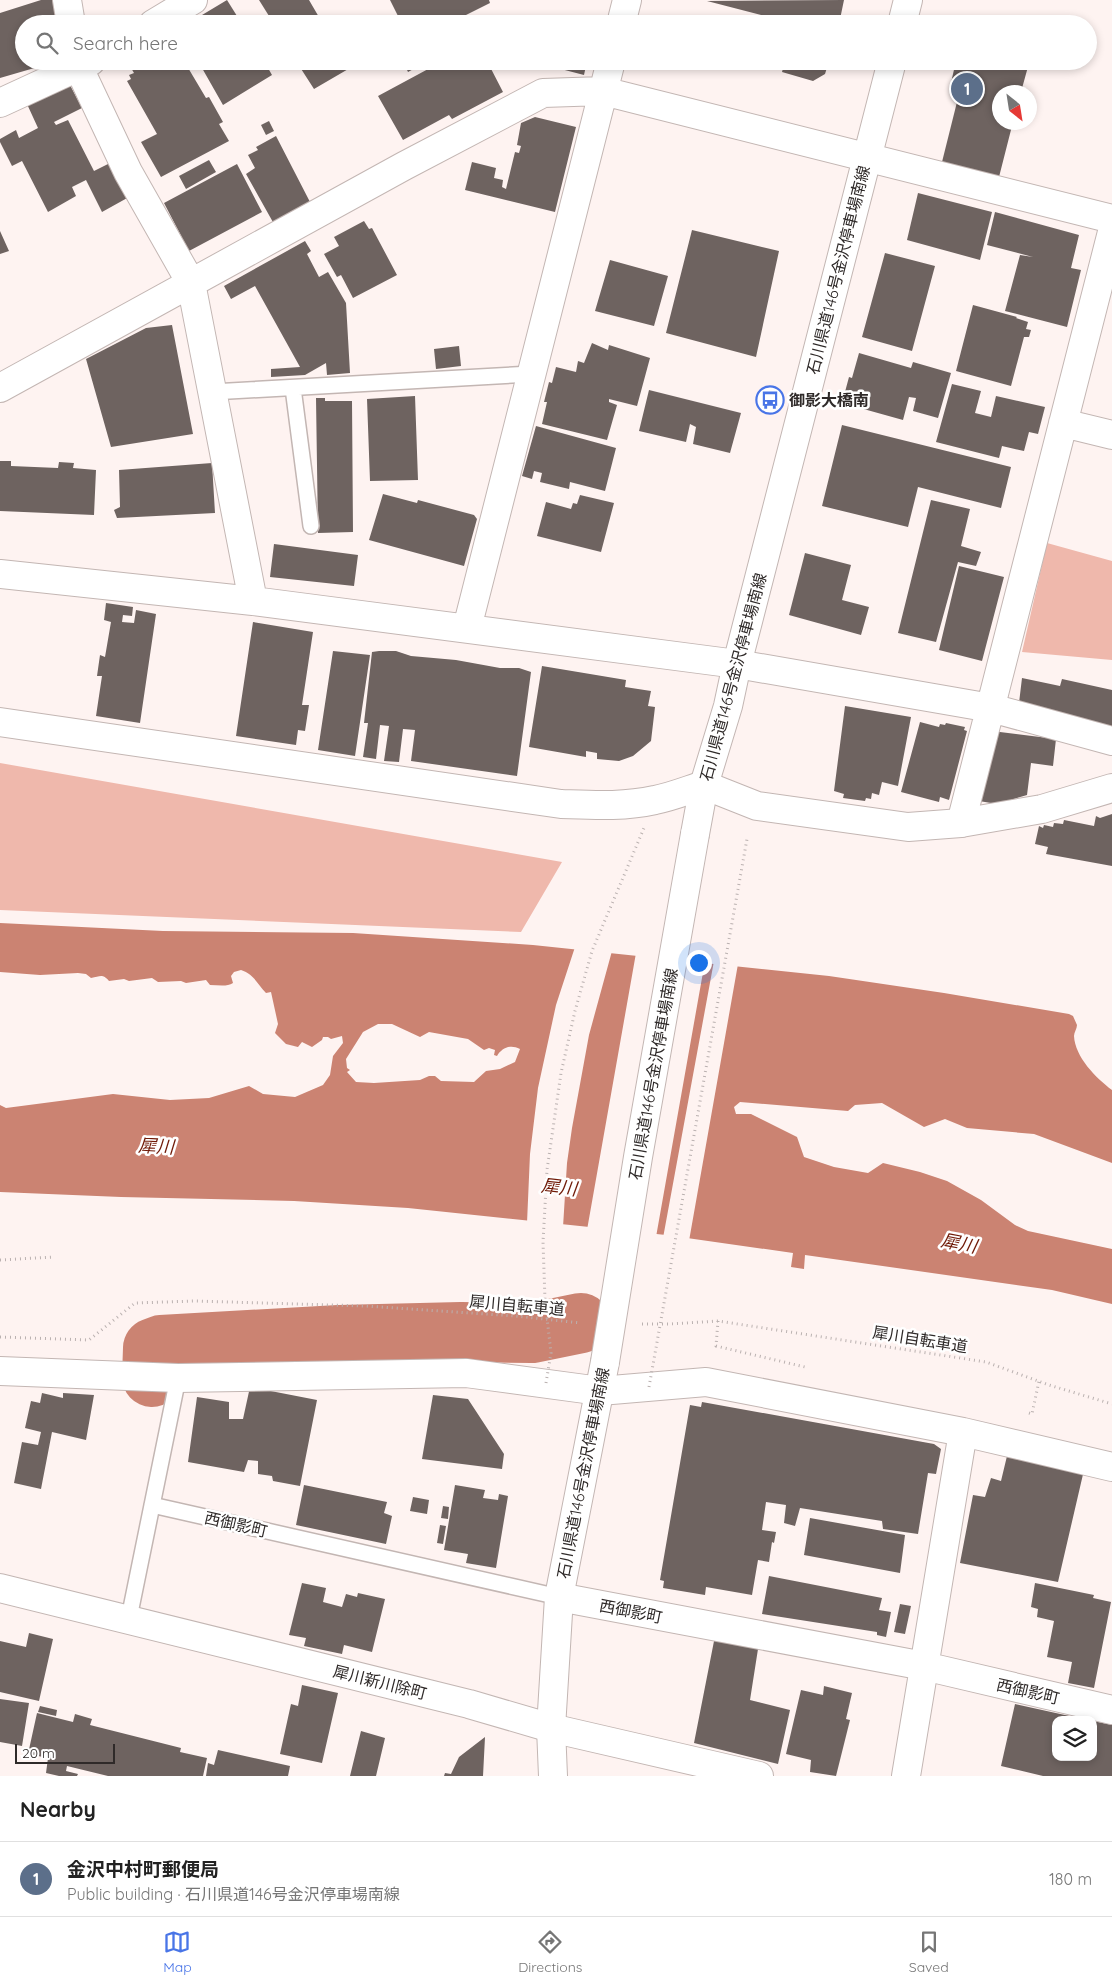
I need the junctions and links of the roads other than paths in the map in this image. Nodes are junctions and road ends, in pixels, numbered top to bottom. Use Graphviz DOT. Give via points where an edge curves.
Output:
graph roads {
  1 [pos="67,0"];
  2 [pos="193,0"];
  3 [pos="627,0"];
  4 [pos="908,0"];
  5 [pos="70,15"];
  6 [pos="169,15"];
  7 [pos="623,15"];
  8 [pos="904,15"];
  9 [pos="70,70"];
  10 [pos="86,70"];
  11 [pos="609,70"];
  12 [pos="890,70"];
  13 [pos="603,91"];
  14 [pos="0,103"];
  15 [pos="867,157"];
  16 [pos="1112,219"];
  17 [pos="1112,232"];
  18 [pos="191,282"];
  19 [pos="531,374"];
  20 [pos="0,388"];
  21 [pos="293,388"];
  22 [pos="212,392"];
  23 [pos="1063,423"];
  24 [pos="1112,435"];
  25 [pos="311,526"];
  26 [pos="0,574"];
  27 [pos="253,601"];
  28 [pos="467,628"];
  29 [pos="737,664"];
  30 [pos="992,708"];
  31 [pos="0,722"];
  32 [pos="1112,741"];
  33 [pos="704,785"];
  34 [pos="1112,788"];
  35 [pos="961,823"];
  36 [pos="0,1372"];
  37 [pos="178,1378"];
  38 [pos="600,1391"];
  39 [pos="963,1432"];
  40 [pos="1112,1467"];
  41 [pos="152,1505"];
  42 [pos="0,1588"];
  43 [pos="560,1597"];
  44 [pos="129,1618"];
  45 [pos="924,1666"];
  46 [pos="1112,1710"];
  47 [pos="552,1728"];
  48 [pos="552,1776"];
  49 [pos="759,1776"];
  50 [pos="906,1776"];
  1 -- 5 [label="street"];
  2 -- 6 [label="street"];
  3 -- 7 [label="street"];
  4 -- 8 [label="street"];
  9 -- 14 [label="street"];
  10 -- 18 [label="street" via="128,172"];
  11 -- 13 [label="street"];
  12 -- 15 [label="street, 石川県道146号金沢停車場南線"];
  13 -- 15 [label="street"];
  13 -- 18 [label="street" via="543,93"];
  13 -- 19 [label="street"];
  15 -- 16 [label="street"];
  15 -- 29 [label="street, 石川県道146号金沢停車場南線"];
  17 -- 23 [label="street"];
  18 -- 20 [label="street"];
  18 -- 22 [label="street"];
  19 -- 21 [label="lane"];
  19 -- 28 [label="street"];
  21 -- 22 [label="lane"];
  21 -- 25 [label="lane"];
  22 -- 27 [label="street"];
  23 -- 24 [label="street"];
  23 -- 30 [label="street"];
  26 -- 27 [label="street"];
  27 -- 28 [label="street"];
  28 -- 29 [label="street"];
  29 -- 30 [label="street"];
  29 -- 33 [label="street, 石川県道146号金沢停車場南線"];
  30 -- 32 [label="street"];
  30 -- 35 [label="street"];
  31 -- 33 [label="street" via="561,804 631,804"];
  33 -- 35 [label="street" via="757,806 908,827"];
  33 -- 38 [label="street, 石川県道146号金沢停車場南線, bridge"];
  34 -- 35 [label="street" via="1042,809"];
  36 -- 37 [label="street"];
  37 -- 38 [label="street" via="466,1373"];
  37 -- 41 [label="lane"];
  38 -- 39 [label="street" via="706,1382"];
  38 -- 43 [label="street, 石川県道146号金沢停車場南線"];
  39 -- 40 [label="street"];
  39 -- 45 [label="street"];
  41 -- 43 [label="lane, 西御影町"];
  41 -- 44 [label="lane"];
  42 -- 44 [label="street, 犀川新川除町"];
  43 -- 45 [label="street, 西御影町"];
  43 -- 47 [label="street, 石川県道146号金沢停車場南線"];
  44 -- 47 [label="street, 犀川新川除町"];
  45 -- 46 [label="street, 西御影町"];
  45 -- 50 [label="street"];
  47 -- 48 [label="street, 石川県道146号金沢停車場南線"];
  47 -- 49 [label="street, 犀川新川除町"];
}
